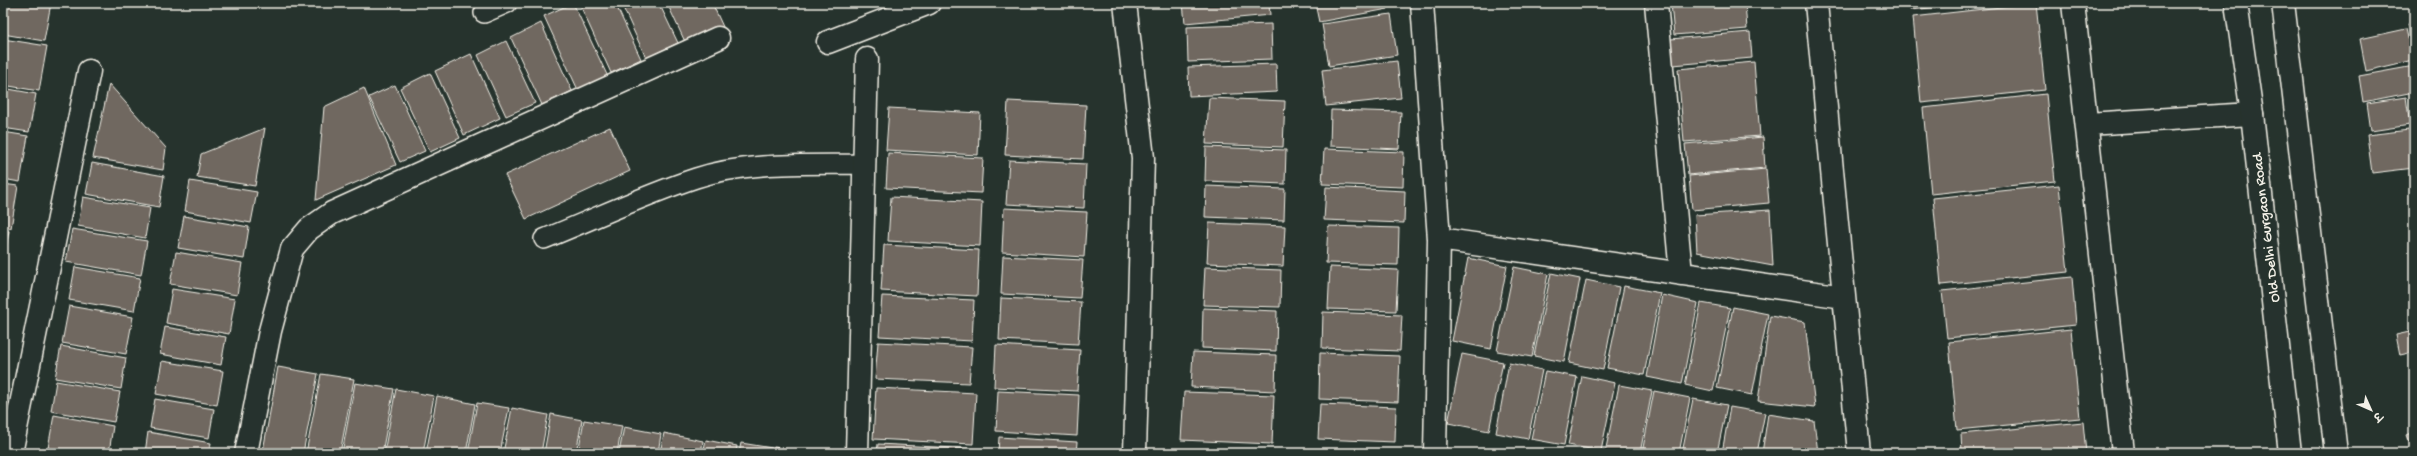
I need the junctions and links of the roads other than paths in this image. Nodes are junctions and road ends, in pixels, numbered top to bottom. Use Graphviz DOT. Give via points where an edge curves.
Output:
graph roads {
  1 [pos="507,3"];
  2 [pos="930,3"];
  3 [pos="1125,3"];
  4 [pos="1422,3"];
  5 [pos="1656,3"];
  6 [pos="1816,3"];
  7 [pos="2073,3"];
  8 [pos="2236,3"];
  9 [pos="2283,3"];
  10 [pos="484,13"];
  11 [pos="718,38"];
  12 [pos="828,42"];
  13 [pos="867,59"];
  14 [pos="90,71"];
  15 [pos="2252,114"];
  16 [pos="2087,124"];
  17 [pos="864,164"];
  18 [pos="544,239"];
  19 [pos="1439,240"];
  20 [pos="1681,274"];
  21 [pos="1844,297"];
  22 [pos="11,453"];
  23 [pos="246,453"];
  24 [pos="857,453"];
  25 [pos="1134,453"];
  26 [pos="1435,453"];
  27 [pos="1859,453"];
  28 [pos="2123,453"];
  29 [pos="2290,453"];
  30 [pos="2336,453"];
  1 -- 10 [label="lane"];
  2 -- 12 [label="street"];
  3 -- 25 [label="street" via="1143,158"];
  4 -- 19 [label="street"];
  5 -- 20 [label="street"];
  6 -- 21 [label="street"];
  7 -- 16 [label="street"];
  8 -- 15 [label="street, Old Delhi Gurgaon Road"];
  9 -- 30 [label="street"];
  11 -- 23 [label="street" via="332,213 309,229 292,249 290,256 270,331"];
  13 -- 17 [label="street"];
  14 -- 22 [label="street"];
  15 -- 16 [label="street"];
  15 -- 29 [label="street, Old Delhi Gurgaon Road"];
  16 -- 28 [label="street"];
  17 -- 18 [label="lane" via="782,166 738,170 697,178"];
  17 -- 24 [label="street"];
  19 -- 20 [label="street"];
  19 -- 26 [label="street"];
  20 -- 21 [label="street"];
  21 -- 27 [label="street"];
}
